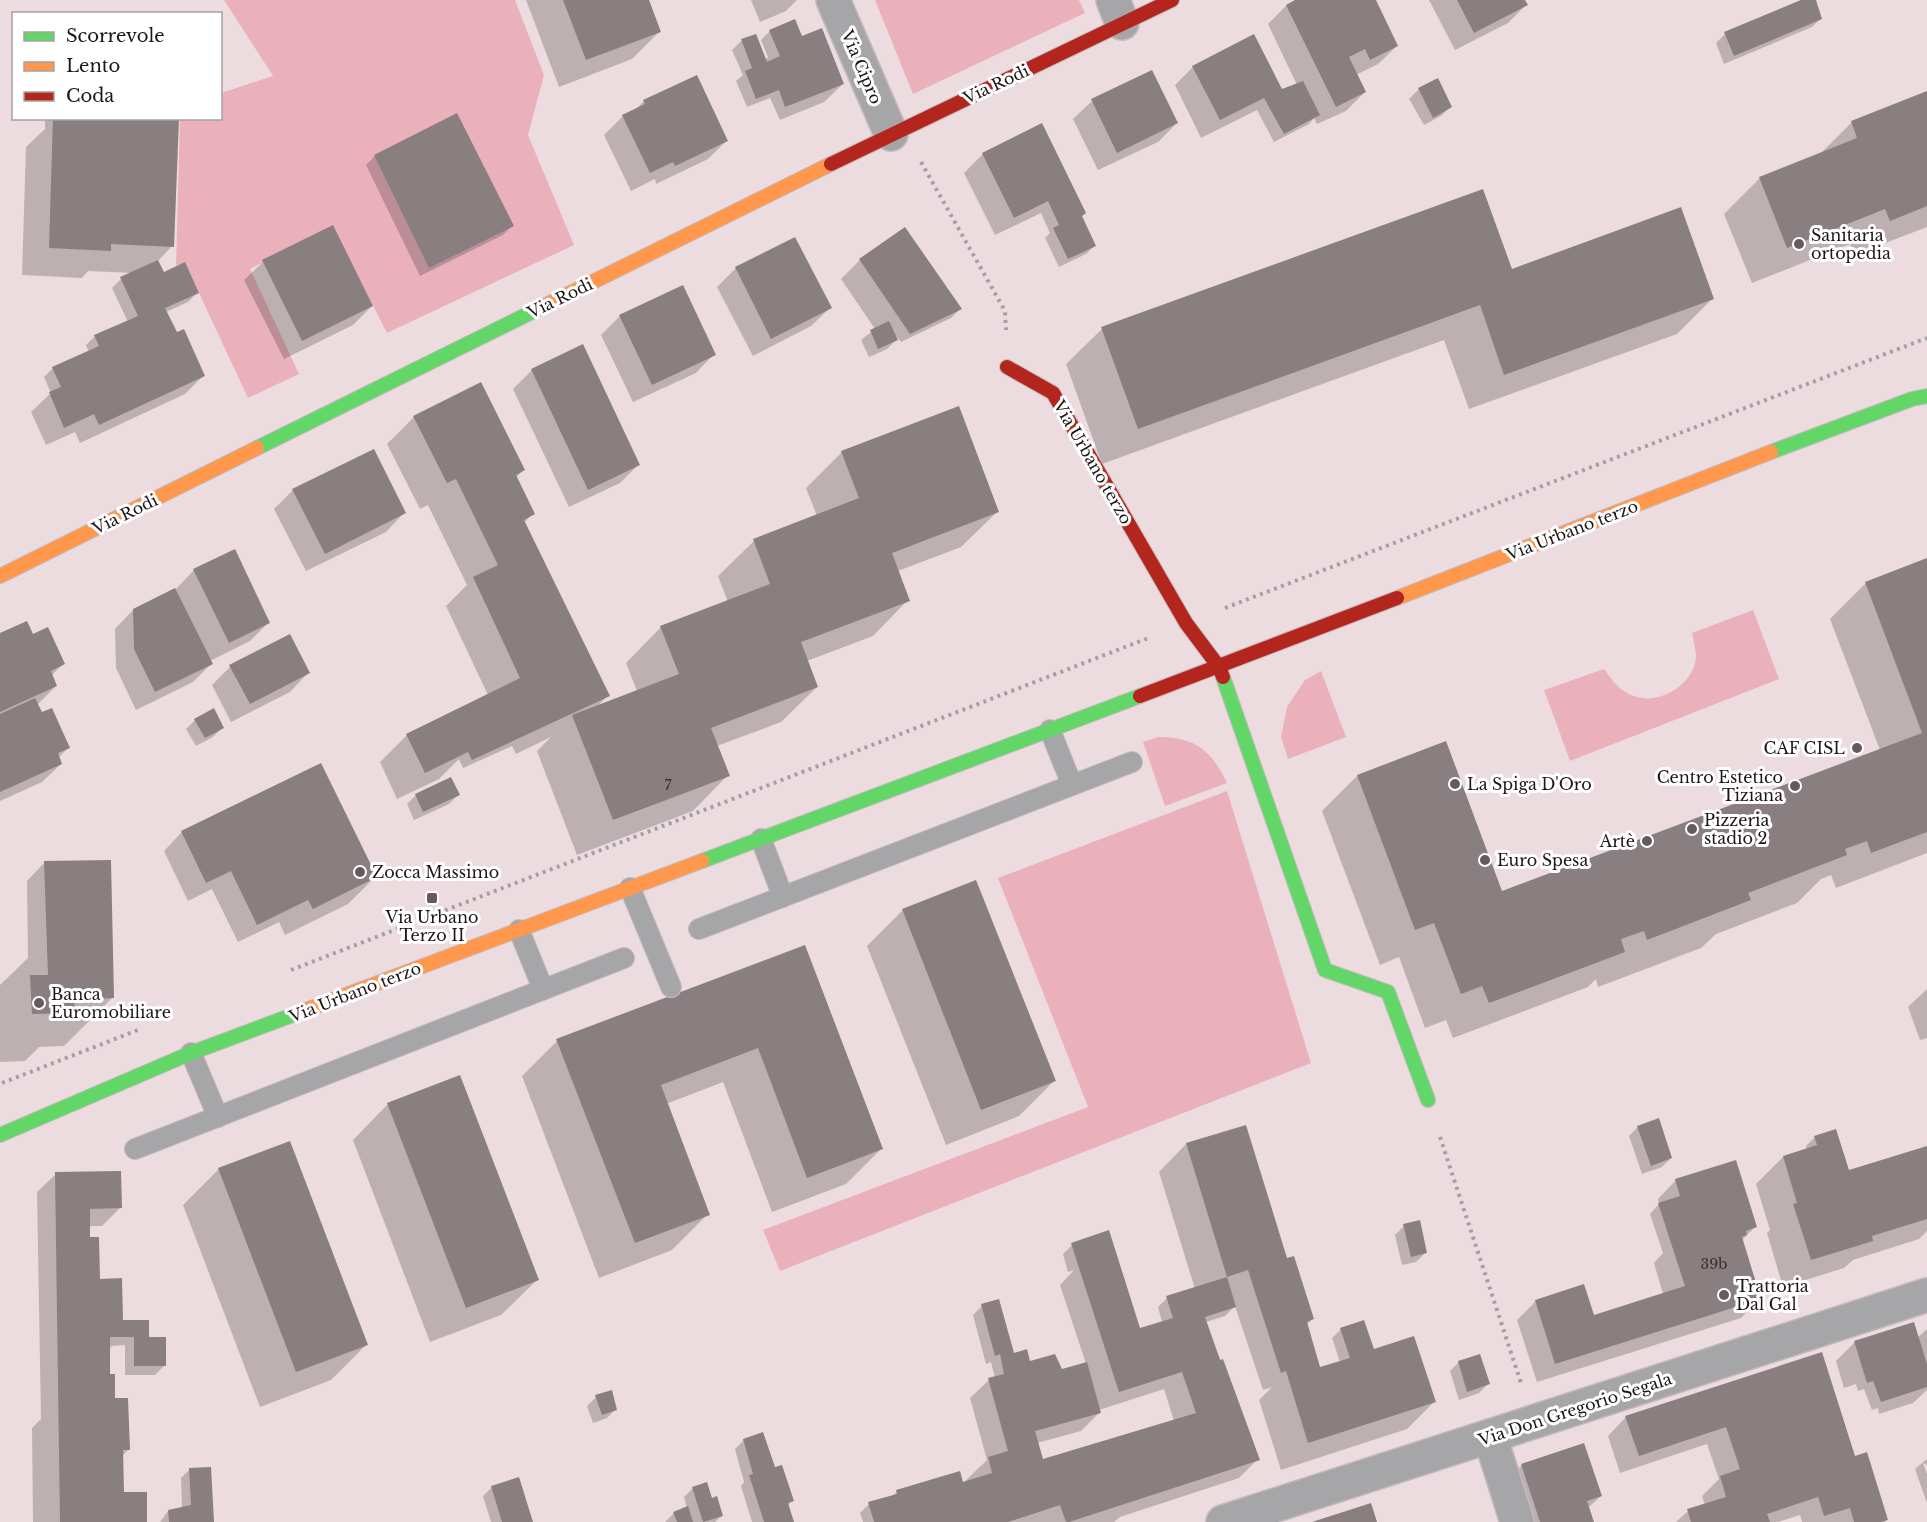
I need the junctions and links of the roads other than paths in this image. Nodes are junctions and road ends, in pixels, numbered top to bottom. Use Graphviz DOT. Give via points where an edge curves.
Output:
graph roads {
  1 [pos="833,0"];
  2 [pos="1172,0"];
  3 [pos="1118,12"];
  4 [pos="891,134"];
  5 [pos="1007,367"];
  6 [pos="1927,396"];
  7 [pos="0,576"];
  8 [pos="1219,667"];
  9 [pos="1050,730"];
  10 [pos="1132,762"];
  11 [pos="1072,785"];
  12 [pos="761,839"];
  13 [pos="630,888"];
  14 [pos="783,897"];
  15 [pos="699,929"];
  16 [pos="519,930"];
  17 [pos="624,958"];
  18 [pos="671,987"];
  19 [pos="543,989"];
  20 [pos="191,1053"];
  21 [pos="1428,1100"];
  22 [pos="218,1117"];
  23 [pos="0,1135"];
  24 [pos="135,1149"];
  25 [pos="1927,1295"];
  26 [pos="1490,1436"];
  27 [pos="1223,1522"];
  28 [pos="1517,1522"];
  1 -- 4 [label="street, Via Cipro"];
  2 -- 3 [label="street, Via Rodi"];
  3 -- 4 [label="street, Via Rodi"];
  4 -- 7 [label="street, Via Rodi"];
  5 -- 8 [label="street, Via Urbano terzo" via="1053,393 1186,623"];
  6 -- 8 [label="street, Via Urbano terzo" via="1826,431"];
  8 -- 9 [label="street, Via Urbano terzo"];
  8 -- 21 [label="street, Via Urbano terzo" via="1325,970 1388,992"];
  9 -- 11 [label="lane"];
  9 -- 12 [label="street, Via Urbano terzo"];
  10 -- 11 [label="lane"];
  11 -- 14 [label="lane"];
  12 -- 13 [label="street, Via Urbano terzo"];
  12 -- 14 [label="lane"];
  13 -- 16 [label="street, Via Urbano terzo"];
  13 -- 18 [label="lane"];
  14 -- 15 [label="lane"];
  16 -- 19 [label="lane"];
  16 -- 20 [label="street, Via Urbano terzo"];
  17 -- 19 [label="lane"];
  19 -- 22 [label="lane"];
  20 -- 22 [label="lane"];
  20 -- 23 [label="street, Via Urbano terzo"];
  22 -- 24 [label="lane"];
  25 -- 26 [label="street, Via Don Gregorio Segala"];
  26 -- 27 [label="street, Via Don Gregorio Segala"];
  26 -- 28 [label="street"];
}
